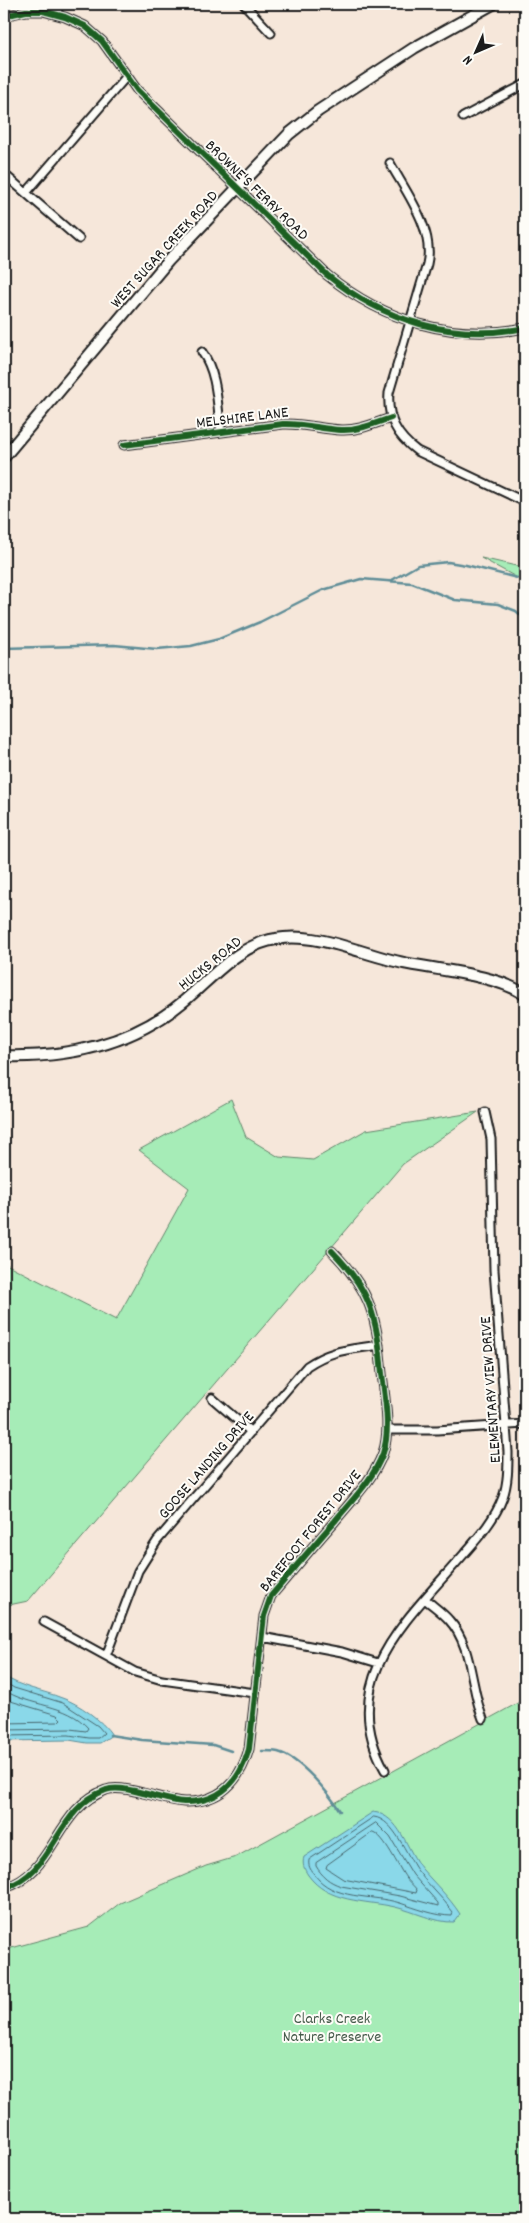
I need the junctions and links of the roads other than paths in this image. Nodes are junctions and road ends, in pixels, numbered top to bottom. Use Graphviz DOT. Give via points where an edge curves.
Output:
graph roads {
  1 [pos="60,4"];
  2 [pos="244,4"];
  3 [pos="493,4"];
  4 [pos="56,14"];
  5 [pos="4,16"];
  6 [pos="272,33"];
  7 [pos="126,77"];
  8 [pos="525,84"];
  9 [pos="463,118"];
  10 [pos="390,163"];
  11 [pos="4,174"];
  12 [pos="237,188"];
  13 [pos="26,193"];
  14 [pos="80,239"];
  15 [pos="409,322"];
  16 [pos="525,328"];
  17 [pos="202,352"];
  18 [pos="391,418"];
  19 [pos="221,432"];
  20 [pos="124,444"];
  21 [pos="4,457"];
  22 [pos="525,502"];
  23 [pos="525,995"];
  24 [pos="4,1056"];
  25 [pos="485,1112"];
  26 [pos="332,1251"];
  27 [pos="379,1345"];
  28 [pos="212,1398"];
  29 [pos="525,1424"];
  30 [pos="506,1426"];
  31 [pos="387,1430"];
  32 [pos="251,1432"];
  33 [pos="425,1599"];
  34 [pos="44,1622"];
  35 [pos="262,1637"];
  36 [pos="106,1656"];
  37 [pos="378,1663"];
  38 [pos="255,1693"];
  39 [pos="483,1719"];
  40 [pos="385,1770"];
  41 [pos="4,1888"];
  1 -- 4 [label="street"];
  2 -- 6 [label="street"];
  3 -- 12 [label="main road, WEST SUGAR CREEK ROAD" via="414,48 318,110 289,134"];
  4 -- 5 [label="street, BROWNE'S FERRY ROAD" via="34,11"];
  4 -- 7 [label="street, BROWNE'S FERRY ROAD" via="73,19 96,36"];
  7 -- 12 [label="street, BROWNE'S FERRY ROAD"];
  7 -- 13 [label="street"];
  8 -- 9 [label="street"];
  10 -- 15 [label="street" via="426,229 430,245"];
  11 -- 13 [label="street"];
  12 -- 15 [label="street, BROWNE'S FERRY ROAD" via="342,288 376,309"];
  12 -- 21 [label="main road, WEST SUGAR CREEK ROAD" via="168,261"];
  13 -- 14 [label="street"];
  15 -- 16 [label="street, BROWNE'S FERRY ROAD" via="469,333"];
  15 -- 18 [label="street" via="388,393"];
  17 -- 19 [label="street" via="214,378"];
  18 -- 19 [label="street, MELSHIRE LANE" via="354,430 293,423"];
  18 -- 22 [label="street" via="399,434 417,451"];
  19 -- 20 [label="street, MELSHIRE LANE"];
  23 -- 24 [label="main road, HUCKS ROAD" via="491,980 397,962 316,940 276,938 239,954 164,1016 126,1037 69,1053"];
  25 -- 30 [label="street, ELEMENTARY VIEW DRIVE" via="491,1139 494,1270"];
  26 -- 27 [label="street, BAREFOOT FOREST DRIVE" via="364,1291 374,1314"];
  27 -- 31 [label="street, BAREFOOT FOREST DRIVE"];
  27 -- 32 [label="street, GOOSE LANDING DRIVE" via="321,1356 307,1366"];
  28 -- 32 [label="street"];
  29 -- 30 [label="street"];
  30 -- 31 [label="street"];
  30 -- 33 [label="street, ELEMENTARY VIEW DRIVE" via="508,1476 503,1497 485,1530"];
  31 -- 35 [label="street, BAREFOOT FOREST DRIVE" via="383,1452 364,1487 271,1596 264,1616"];
  32 -- 36 [label="street, GOOSE LANDING DRIVE" via="157,1541 138,1571"];
  33 -- 37 [label="street, ELEMENTARY VIEW DRIVE" via="391,1639"];
  33 -- 39 [label="street" via="449,1619 465,1645 471,1682"];
  34 -- 36 [label="street"];
  35 -- 37 [label="street"];
  35 -- 38 [label="street, BAREFOOT FOREST DRIVE"];
  36 -- 38 [label="street" via="135,1672 162,1680"];
  37 -- 40 [label="street, ELEMENTARY VIEW DRIVE" via="368,1714 376,1753"];
  38 -- 41 [label="street" via="244,1768 221,1793 203,1801 183,1802 130,1789 107,1789 86,1800 70,1816 29,1877"];
}
